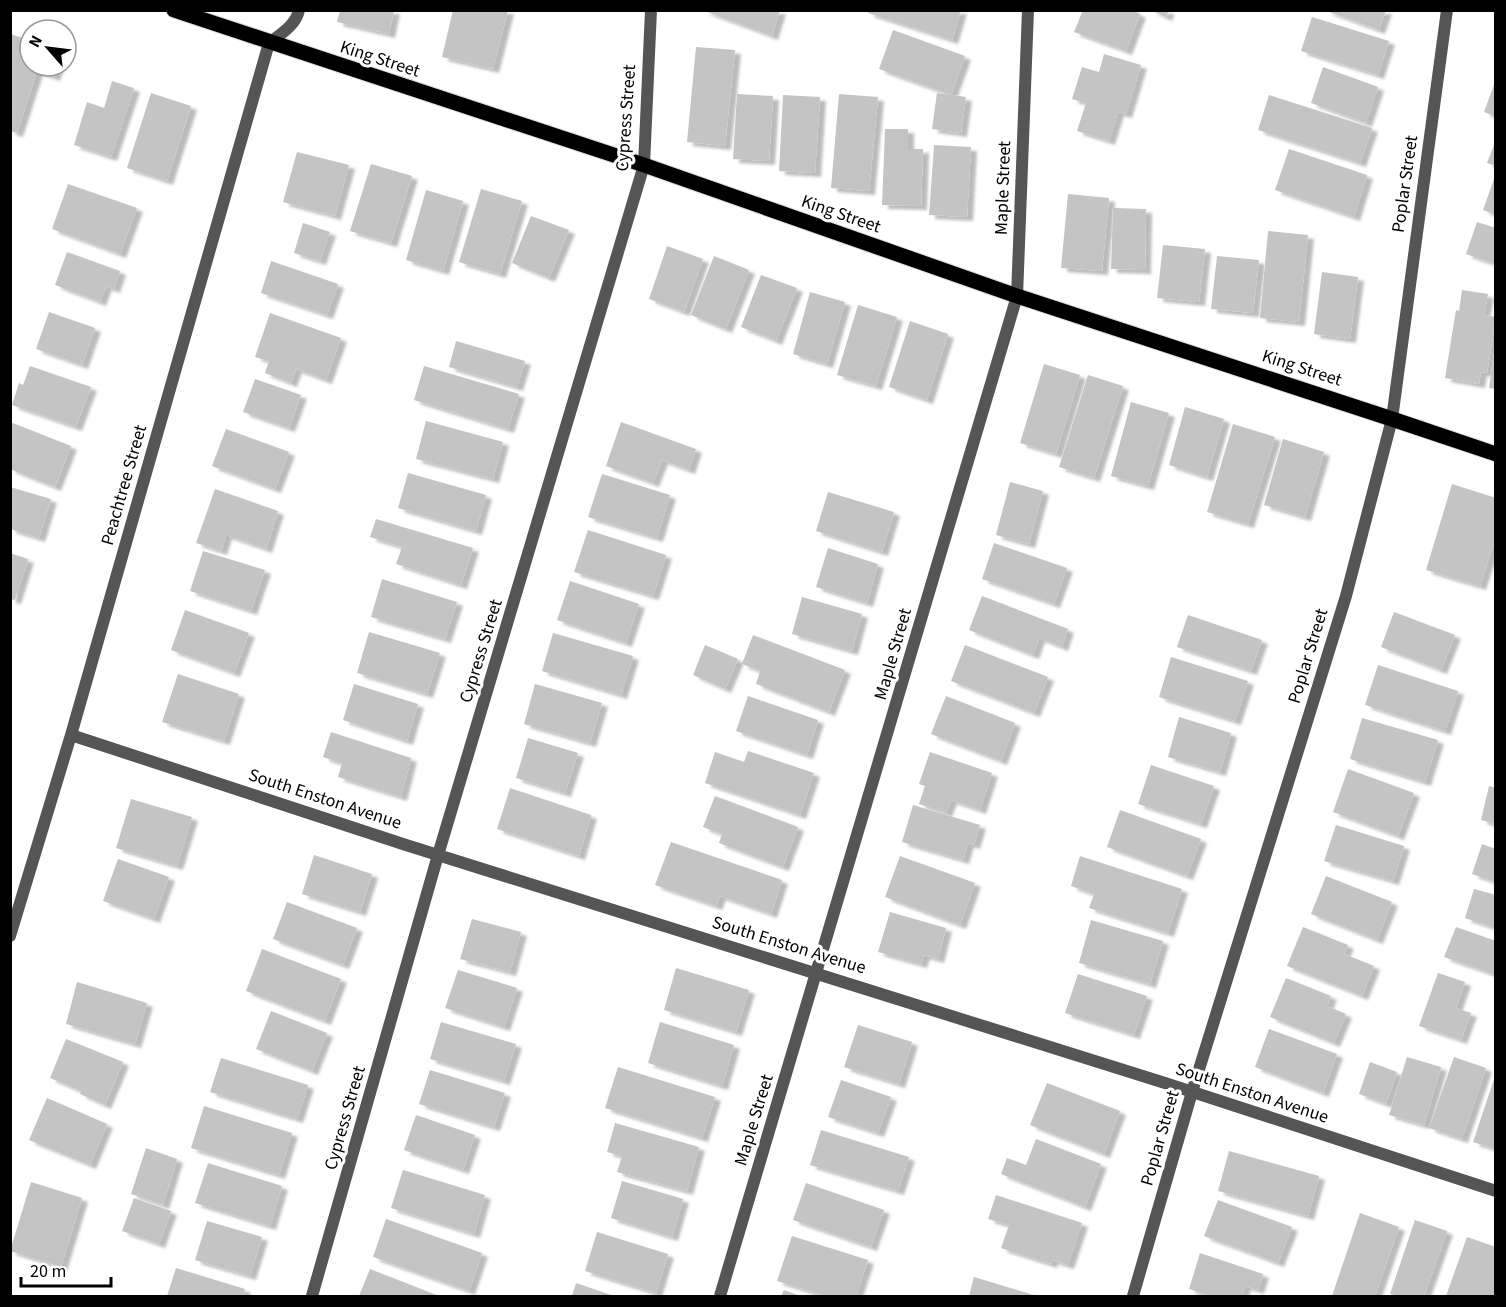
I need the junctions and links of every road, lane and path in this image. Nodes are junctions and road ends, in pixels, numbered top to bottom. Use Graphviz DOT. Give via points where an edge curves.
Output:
graph roads {
  1 [pos="174,10"];
  2 [pos="299,10"];
  3 [pos="651,10"];
  4 [pos="1028,10"];
  5 [pos="1446,10"];
  6 [pos="270,44"];
  7 [pos="644,165"];
  8 [pos="1017,296"];
  9 [pos="1392,418"];
  10 [pos="1496,454"];
  11 [pos="71,735"];
  12 [pos="438,855"];
  13 [pos="10,936"];
  14 [pos="817,973"];
  15 [pos="1192,1092"];
  16 [pos="1496,1191"];
  17 [pos="312,1296"];
  18 [pos="720,1296"];
  19 [pos="1133,1296"];
  1 -- 6 [label="main road, King Street"];
  2 -- 6 [label="street" via="297,18"];
  3 -- 7 [label="street, Cypress Street"];
  4 -- 8 [label="street, Maple Street"];
  5 -- 9 [label="street, Poplar Street"];
  6 -- 7 [label="main road, King Street"];
  6 -- 11 [label="street, Peachtree Street"];
  7 -- 8 [label="main road, King Street"];
  7 -- 12 [label="street, Cypress Street"];
  8 -- 9 [label="main road, King Street"];
  8 -- 14 [label="street, Maple Street"];
  9 -- 10 [label="main road, King Street"];
  9 -- 15 [label="street, Poplar Street" via="1346,596"];
  11 -- 12 [label="street, South Enston Avenue"];
  11 -- 13 [label="street, Peachtree Street"];
  12 -- 14 [label="street, South Enston Avenue"];
  12 -- 17 [label="street, Cypress Street"];
  14 -- 15 [label="street, South Enston Avenue"];
  14 -- 18 [label="street, Maple Street"];
  15 -- 16 [label="street, South Enston Avenue"];
  15 -- 19 [label="street, Poplar Street"];
}
